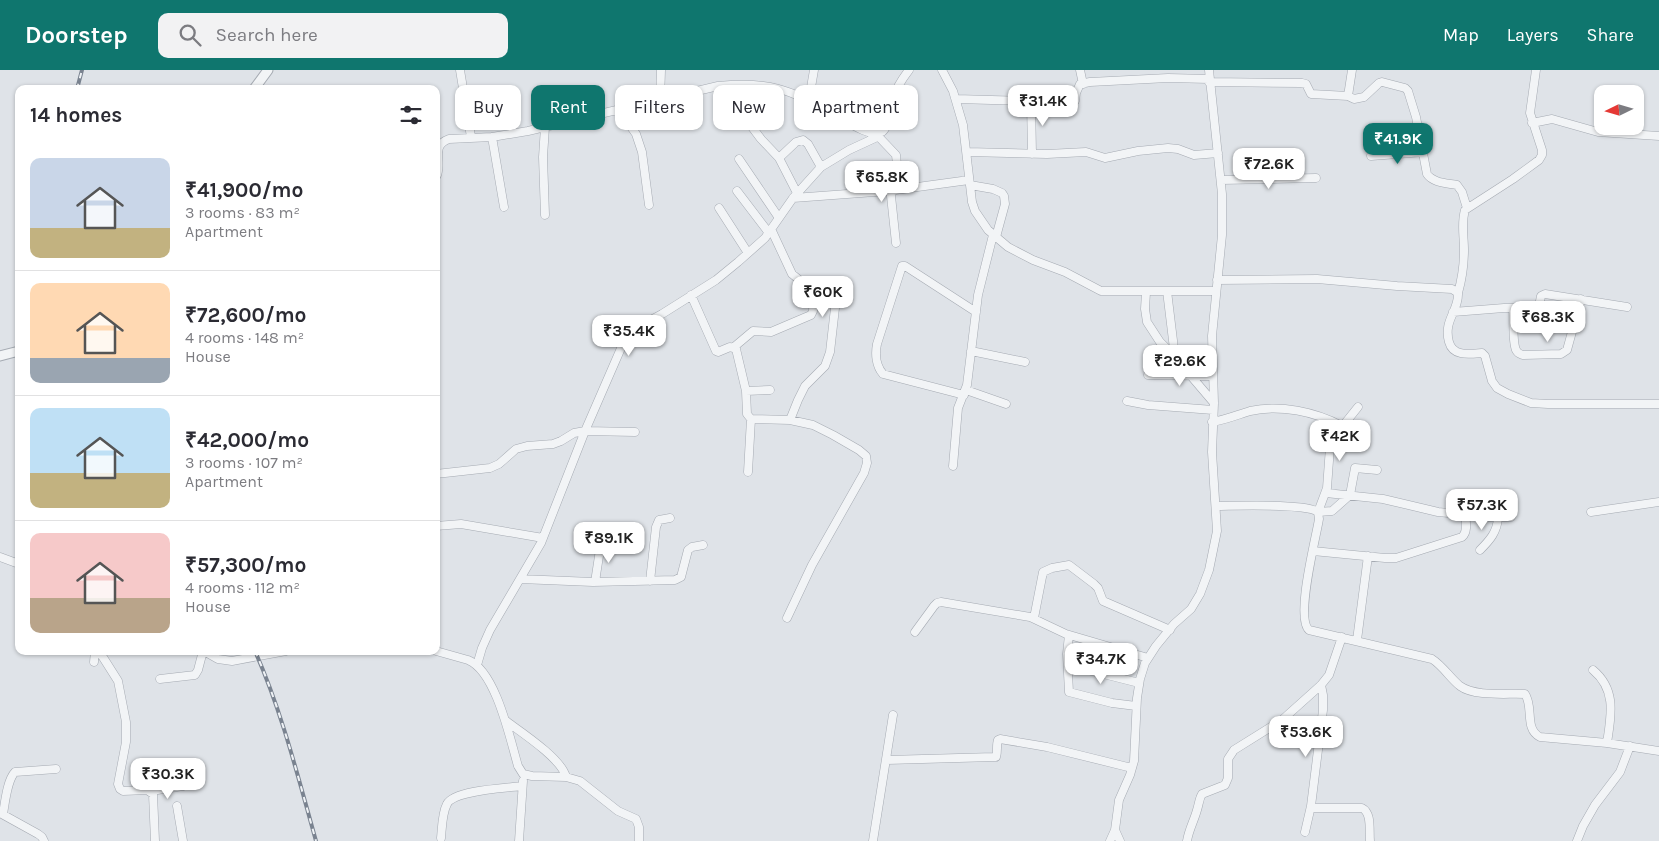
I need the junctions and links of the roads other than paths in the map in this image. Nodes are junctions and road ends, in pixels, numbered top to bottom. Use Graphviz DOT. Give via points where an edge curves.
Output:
graph roads {
  1 [pos="268,70"];
  2 [pos="460,70"];
  3 [pos="661,70"];
  4 [pos="814,70"];
  5 [pos="909,70"];
  6 [pos="942,70"];
  7 [pos="1080,70"];
  8 [pos="1209,70"];
  9 [pos="1352,70"];
  10 [pos="1536,70"];
  11 [pos="1209,80"];
  12 [pos="734,84"];
  13 [pos="1083,84"];
  14 [pos="257,85"];
  15 [pos="660,85"];
  16 [pos="811,85"];
  17 [pos="703,90"];
  18 [pos="794,93"];
  19 [pos="1348,96"];
  20 [pos="956,99"];
  21 [pos="1031,101"];
  22 [pos="1532,122"];
  23 [pos="531,130"];
  24 [pos="545,130"];
  25 [pos="633,130"];
  26 [pos="863,130"];
  27 [pos="877,134"];
  28 [pos="1659,136"];
  29 [pos="492,137"];
  30 [pos="471,138"];
  31 [pos="440,144"];
  32 [pos="967,152"];
  33 [pos="1424,152"];
  34 [pos="1218,153"];
  35 [pos="1032,154"];
  36 [pos="1371,156"];
  37 [pos="779,158"];
  38 [pos="739,159"];
  39 [pos="822,167"];
  40 [pos="1316,178"];
  41 [pos="1221,180"];
  42 [pos="969,182"];
  43 [pos="737,190"];
  44 [pos="893,190"];
  45 [pos="795,195"];
  46 [pos="649,204"];
  47 [pos="504,208"];
  48 [pos="719,208"];
  49 [pos="1467,208"];
  50 [pos="545,215"];
  51 [pos="779,218"];
  52 [pos="770,231"];
  53 [pos="995,236"];
  54 [pos="896,243"];
  55 [pos="748,253"];
  56 [pos="1217,280"];
  57 [pos="814,291"];
  58 [pos="1167,291"];
  59 [pos="1216,291"];
  60 [pos="1146,292"];
  61 [pos="1458,293"];
  62 [pos="692,295"];
  63 [pos="1580,300"];
  64 [pos="1627,307"];
  65 [pos="1513,308"];
  66 [pos="976,312"];
  67 [pos="1453,312"];
  68 [pos="734,347"];
  69 [pos="971,351"];
  70 [pos="15,352"];
  71 [pos="1172,354"];
  72 [pos="0,356"];
  73 [pos="1025,362"];
  74 [pos="1148,375"];
  75 [pos="1162,375"];
  76 [pos="1191,376"];
  77 [pos="1212,376"];
  78 [pos="770,390"];
  79 [pos="746,391"];
  80 [pos="965,392"];
  81 [pos="1127,401"];
  82 [pos="1006,404"];
  83 [pos="1659,404"];
  84 [pos="1213,406"];
  85 [pos="1358,407"];
  86 [pos="751,419"];
  87 [pos="790,420"];
  88 [pos="1212,422"];
  89 [pos="1342,426"];
  90 [pos="584,431"];
  91 [pos="635,432"];
  92 [pos="953,466"];
  93 [pos="1377,470"];
  94 [pos="748,472"];
  95 [pos="440,474"];
  96 [pos="1326,493"];
  97 [pos="1350,496"];
  98 [pos="1659,502"];
  99 [pos="1216,506"];
  100 [pos="1318,512"];
  101 [pos="1591,512"];
  102 [pos="1465,515"];
  103 [pos="1511,517"];
  104 [pos="670,518"];
  105 [pos="1498,518"];
  106 [pos="440,526"];
  107 [pos="543,538"];
  108 [pos="601,543"];
  109 [pos="703,545"];
  110 [pos="1480,550"];
  111 [pos="1313,551"];
  112 [pos="1368,556"];
  113 [pos="0,557"];
  114 [pos="15,563"];
  115 [pos="520,579"];
  116 [pos="650,581"];
  117 [pos="595,582"];
  118 [pos="787,618"];
  119 [pos="1034,618"];
  120 [pos="1170,630"];
  121 [pos="915,632"];
  122 [pos="1069,635"];
  123 [pos="1342,637"];
  124 [pos="1357,640"];
  125 [pos="440,652"];
  126 [pos="95,655"];
  127 [pos="102,655"];
  128 [pos="203,655"];
  129 [pos="211,655"];
  130 [pos="264,655"];
  131 [pos="1148,658"];
  132 [pos="94,662"];
  133 [pos="477,665"];
  134 [pos="1068,665"];
  135 [pos="1593,670"];
  136 [pos="160,679"];
  137 [pos="1139,683"];
  138 [pos="1321,685"];
  139 [pos="1136,706"];
  140 [pos="894,715"];
  141 [pos="506,720"];
  142 [pos="1607,743"];
  143 [pos="1630,746"];
  144 [pos="1659,751"];
  145 [pos="887,760"];
  146 [pos="1132,768"];
  147 [pos="56,769"];
  148 [pos="523,774"];
  149 [pos="566,778"];
  150 [pos="183,786"];
  151 [pos="522,786"];
  152 [pos="151,791"];
  153 [pos="177,806"];
  154 [pos="1311,808"];
  155 [pos="1,814"];
  156 [pos="1115,830"];
  157 [pos="1306,832"];
  158 [pos="441,838"];
  159 [pos="44,841"];
  160 [pos="155,841"];
  161 [pos="183,841"];
  162 [pos="519,841"];
  163 [pos="639,841"];
  164 [pos="873,841"];
  165 [pos="1110,841"];
  166 [pos="1120,841"];
  167 [pos="1187,841"];
  168 [pos="1370,841"];
  169 [pos="1577,841"];
  1 -- 14 [label="street"];
  2 -- 30 [label="street"];
  3 -- 15 [label="street"];
  4 -- 16 [label="street"];
  5 -- 27 [label="street" via="898,85 883,131"];
  6 -- 20 [label="street"];
  7 -- 13 [label="street"];
  8 -- 11 [label="street"];
  9 -- 19 [label="street"];
  10 -- 22 [label="street" via="1530,112"];
  11 -- 13 [label="street"];
  11 -- 19 [label="street" via="1302,83 1311,94"];
  11 -- 34 [label="street"];
  12 -- 17 [label="street"];
  12 -- 18 [label="street" via="768,86"];
  12 -- 37 [label="street" via="746,119"];
  13 -- 21 [label="street" via="1079,86 1073,103"];
  19 -- 33 [label="street" via="1354,100 1364,97 1382,82 1405,88"];
  20 -- 21 [label="street"];
  20 -- 32 [label="street"];
  21 -- 35 [label="street"];
  22 -- 28 [label="street" via="1552,119 1598,132"];
  22 -- 49 [label="street" via="1542,150 1540,160"];
  23 -- 29 [label="street"];
  24 -- 50 [label="street"];
  25 -- 46 [label="street" via="642,152"];
  26 -- 27 [label="street"];
  27 -- 39 [label="street"];
  27 -- 44 [label="street" via="896,156 898,174"];
  29 -- 30 [label="street"];
  29 -- 47 [label="street"];
  30 -- 31 [label="street" via="449,139"];
  32 -- 35 [label="street"];
  32 -- 42 [label="street"];
  33 -- 36 [label="street"];
  33 -- 49 [label="street" via="1430,178 1457,185"];
  34 -- 35 [label="street" via="1194,155 1168,148 1105,158 1086,152"];
  34 -- 41 [label="street"];
  37 -- 39 [label="street" via="796,142 803,140"];
  37 -- 45 [label="street"];
  38 -- 51 [label="street"];
  39 -- 45 [label="street"];
  40 -- 41 [label="street"];
  41 -- 56 [label="street" via="1222,235"];
  42 -- 44 [label="street"];
  42 -- 53 [label="street" via="975,211"];
  42 -- 53 [label="street" via="1004,196 1005,204"];
  43 -- 52 [label="street"];
  44 -- 45 [label="street"];
  44 -- 54 [label="street"];
  45 -- 51 [label="street"];
  48 -- 55 [label="street"];
  49 -- 61 [label="street" via="1463,216 1464,249"];
  51 -- 52 [label="street"];
  52 -- 55 [label="street"];
  52 -- 57 [label="street" via="792,274"];
  53 -- 60 [label="street" via="1033,260 1066,272 1101,291"];
  53 -- 66 [label="street"];
  55 -- 62 [label="street"];
  56 -- 59 [label="street"];
  56 -- 61 [label="street" via="1317,279 1452,289"];
  57 -- 68 [label="street" via="810,315 771,332 753,331"];
  57 -- 87 [label="street" via="832,300 835,308 830,352 825,366 805,386"];
  58 -- 59 [label="street"];
  58 -- 60 [label="street"];
  58 -- 71 [label="street"];
  59 -- 77 [label="street"];
  60 -- 71 [label="street" via="1146,322"];
  61 -- 67 [label="street"];
  62 -- 68 [label="street" via="716,351"];
  62 -- 90 [label="street" via="636,328 625,339"];
  63 -- 64 [label="street"];
  63 -- 65 [label="street" via="1545,294 1538,306"];
  63 -- 65 [label="street" via="1571,339 1567,350 1561,354 1519,353 1515,344"];
  65 -- 67 [label="street"];
  66 -- 69 [label="street"];
  66 -- 80 [label="street" via="902,266 877,344 876,356 883,374"];
  67 -- 83 [label="street" via="1447,325 1449,345 1453,351 1485,356 1492,381 1508,394 1538,404"];
  68 -- 79 [label="street"];
  69 -- 73 [label="street"];
  69 -- 80 [label="street"];
  70 -- 72 [label="street"];
  71 -- 75 [label="street"];
  71 -- 76 [label="street"];
  74 -- 75 [label="street"];
  75 -- 76 [label="street"];
  76 -- 77 [label="street"];
  76 -- 84 [label="street"];
  77 -- 84 [label="street"];
  78 -- 79 [label="street"];
  79 -- 86 [label="street" via="747,414"];
  80 -- 82 [label="street"];
  80 -- 92 [label="street" via="957,413"];
  81 -- 84 [label="street" via="1148,405"];
  84 -- 88 [label="street"];
  85 -- 89 [label="street"];
  86 -- 87 [label="street"];
  86 -- 94 [label="street"];
  87 -- 118 [label="street" via="833,434 859,450 866,456 866,462 864,473 812,565"];
  88 -- 89 [label="street" via="1276,408 1323,416"];
  88 -- 99 [label="street"];
  89 -- 96 [label="street" via="1330,446"];
  90 -- 91 [label="street"];
  90 -- 95 [label="street" via="553,444 516,449 490,468"];
  90 -- 107 [label="street"];
  93 -- 97 [label="street" via="1355,468"];
  96 -- 97 [label="street"];
  96 -- 100 [label="street"];
  97 -- 100 [label="street" via="1332,511"];
  97 -- 102 [label="street" via="1384,499"];
  98 -- 101 [label="street"];
  99 -- 100 [label="street" via="1300,507"];
  99 -- 120 [label="street" via="1217,531 1209,570 1191,609"];
  100 -- 111 [label="street"];
  102 -- 105 [label="street"];
  102 -- 112 [label="street" via="1466,529 1462,537 1396,558"];
  103 -- 105 [label="street"];
  104 -- 116 [label="street" via="659,520 656,527"];
  105 -- 110 [label="street" via="1493,536"];
  106 -- 107 [label="street" via="468,525"];
  107 -- 115 [label="street"];
  108 -- 117 [label="street"];
  109 -- 116 [label="street" via="688,550 681,577"];
  111 -- 112 [label="street"];
  111 -- 123 [label="street" via="1306,588 1306,626 1309,630"];
  112 -- 124 [label="street"];
  113 -- 114 [label="street"];
  115 -- 117 [label="street"];
  115 -- 133 [label="street" via="490,630"];
  116 -- 117 [label="street"];
  119 -- 120 [label="street" via="1043,572 1069,566 1098,588 1103,602"];
  119 -- 121 [label="street" via="941,602 934,606"];
  119 -- 122 [label="street"];
  120 -- 131 [label="street"];
  122 -- 131 [label="street"];
  122 -- 134 [label="street"];
  123 -- 124 [label="street"];
  123 -- 138 [label="street" via="1329,676"];
  124 -- 142 [label="street" via="1432,658 1468,690 1525,694 1532,728 1540,737"];
  125 -- 133 [label="street"];
  126 -- 132 [label="street"];
  127 -- 152 [label="street" via="118,681 126,722 126,742 118,784 123,791"];
  128 -- 136 [label="street" via="197,673"];
  129 -- 130 [label="street" via="232,661"];
  131 -- 137 [label="street"];
  133 -- 141 [label="street"];
  134 -- 137 [label="street"];
  134 -- 139 [label="street" via="1069,692"];
  135 -- 142 [label="street" via="1604,682 1612,703"];
  137 -- 139 [label="street"];
  138 -- 154 [label="street" via="1322,710"];
  138 -- 167 [label="street" via="1282,720 1234,750 1228,759 1225,785 1200,797"];
  139 -- 146 [label="street"];
  140 -- 145 [label="street"];
  141 -- 148 [label="street"];
  141 -- 149 [label="street" via="540,746"];
  142 -- 143 [label="street"];
  143 -- 144 [label="street"];
  143 -- 169 [label="street" via="1620,772 1595,805"];
  145 -- 146 [label="street" via="996,757 1000,739"];
  145 -- 164 [label="street"];
  146 -- 156 [label="street" via="1119,800"];
  147 -- 155 [label="street" via="15,772"];
  148 -- 149 [label="street"];
  148 -- 151 [label="street"];
  149 -- 163 [label="street" via="580,781 618,810 636,819"];
  150 -- 152 [label="street"];
  151 -- 158 [label="street" via="454,796 447,804"];
  151 -- 162 [label="street"];
  152 -- 160 [label="street"];
  153 -- 161 [label="street"];
  154 -- 157 [label="street"];
  154 -- 168 [label="street" via="1365,809"];
  155 -- 159 [label="street" via="38,834"];
  156 -- 165 [label="street"];
  156 -- 166 [label="street"];
}
